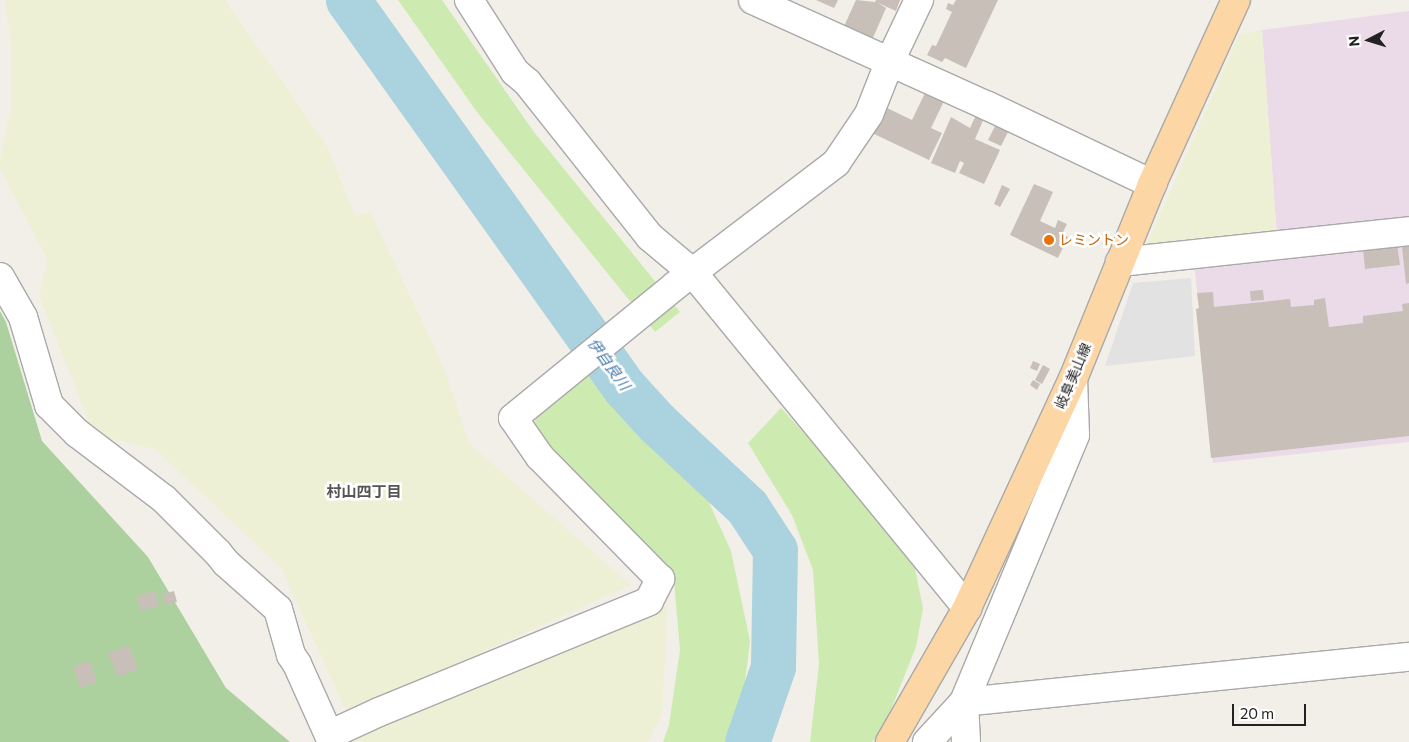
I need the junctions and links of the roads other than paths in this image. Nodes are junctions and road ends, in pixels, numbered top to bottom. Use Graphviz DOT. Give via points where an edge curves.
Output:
graph roads {
  1 [pos="469,0"];
  2 [pos="753,0"];
  3 [pos="919,0"];
  4 [pos="1236,0"];
  5 [pos="890,61"];
  6 [pos="1152,184"];
  7 [pos="1409,231"];
  8 [pos="1120,262"];
  9 [pos="0,277"];
  10 [pos="684,279"];
  11 [pos="1073,379"];
  12 [pos="967,608"];
  13 [pos="1409,657"];
  14 [pos="964,702"];
  15 [pos="330,739"];
  16 [pos="890,742"];
  17 [pos="928,742"];
  18 [pos="966,742"];
  1 -- 10 [label="street" via="514,72 527,82"];
  2 -- 5 [label="street"];
  3 -- 5 [label="street"];
  4 -- 6 [label="main road, 岐阜美山線"];
  5 -- 6 [label="street"];
  5 -- 10 [label="street" via="869,114 836,163"];
  6 -- 8 [label="main road, 岐阜美山線"];
  7 -- 8 [label="street"];
  8 -- 11 [label="main road, 岐阜美山線"];
  9 -- 15 [label="street" via="23,317 49,405 77,433 164,499 226,563 278,609 291,655"];
  10 -- 12 [label="street"];
  10 -- 15 [label="street" via="514,418 540,457 660,579 648,601 379,712"];
  11 -- 12 [label="main road, 岐阜美山線"];
  11 -- 14 [label="street" via="1075,435"];
  12 -- 16 [label="main road, 岐阜美山線"];
  13 -- 14 [label="street"];
  14 -- 17 [label="street"];
  14 -- 18 [label="street"];
}
